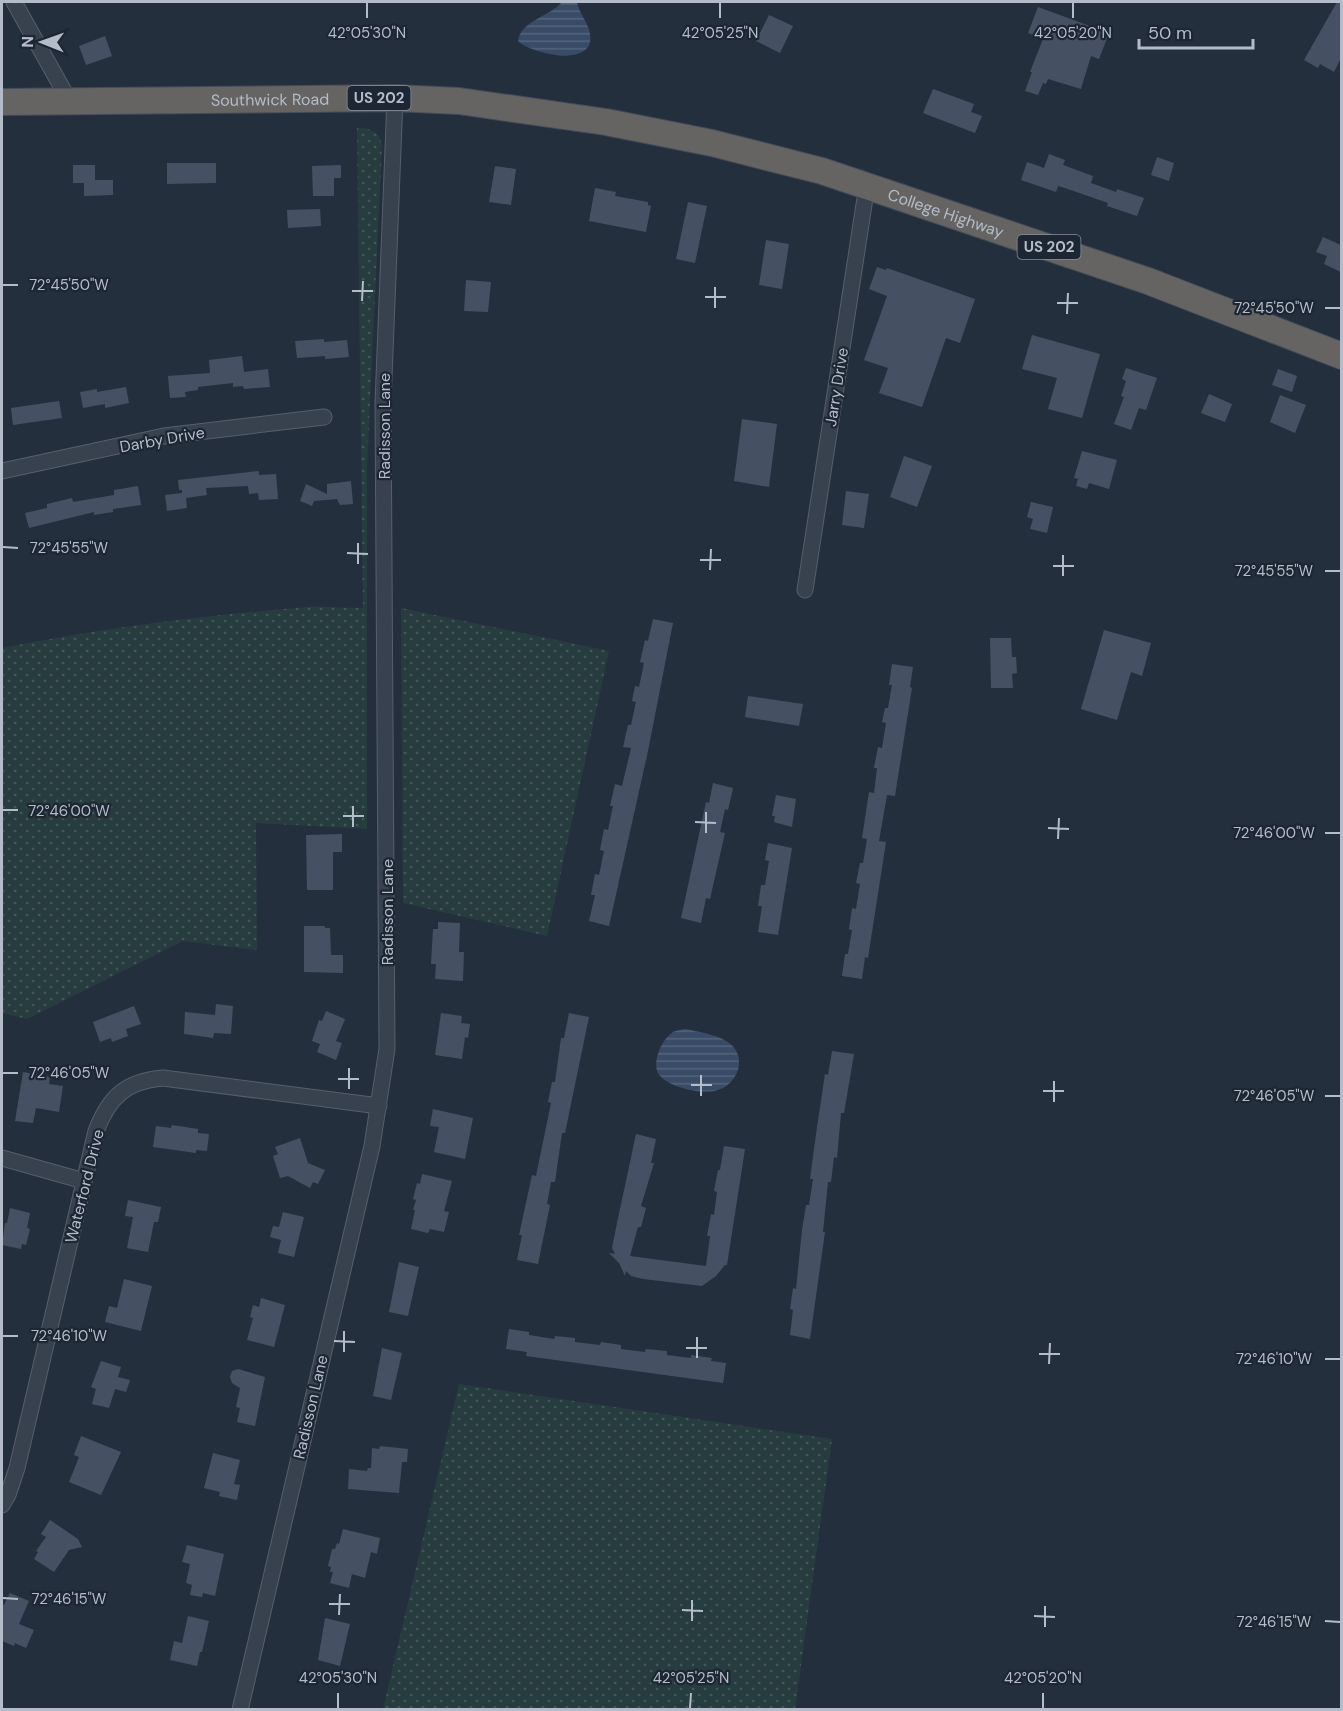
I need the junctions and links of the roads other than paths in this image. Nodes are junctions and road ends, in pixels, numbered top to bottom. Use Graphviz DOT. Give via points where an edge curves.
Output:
graph roads {
  1 [pos="14,2"];
  2 [pos="395,98"];
  3 [pos="2,102"];
  4 [pos="70,102"];
  5 [pos="752,153"];
  6 [pos="867,185"];
  7 [pos="1341,356"];
  8 [pos="324,417"];
  9 [pos="2,471"];
  10 [pos="805,590"];
  11 [pos="379,1106"];
  12 [pos="2,1158"];
  13 [pos="84,1181"];
  14 [pos="2,1505"];
  15 [pos="240,1710"];
  1 -- 4 [label="street"];
  2 -- 4 [label="highway, Southwick Road / US 202"];
  2 -- 5 [label="highway, Southwick Road / US 202" via="459,101 563,115"];
  2 -- 11 [label="street, Radisson Lane" via="383,403 388,1033"];
  3 -- 4 [label="highway, Southwick Road / US 202"];
  5 -- 6 [label="highway, College Highway / US 202"];
  6 -- 7 [label="highway, College Highway / US 202" via="1148,281"];
  6 -- 10 [label="street, Jarry Drive"];
  8 -- 9 [label="street, Darby Drive" via="164,436"];
  11 -- 13 [label="street, Waterford Drive" via="179,1079 147,1079 110,1102 96,1131"];
  11 -- 15 [label="street, Radisson Lane"];
  12 -- 13 [label="street"];
  13 -- 14 [label="street, Waterford Drive" via="17,1468"];
}
